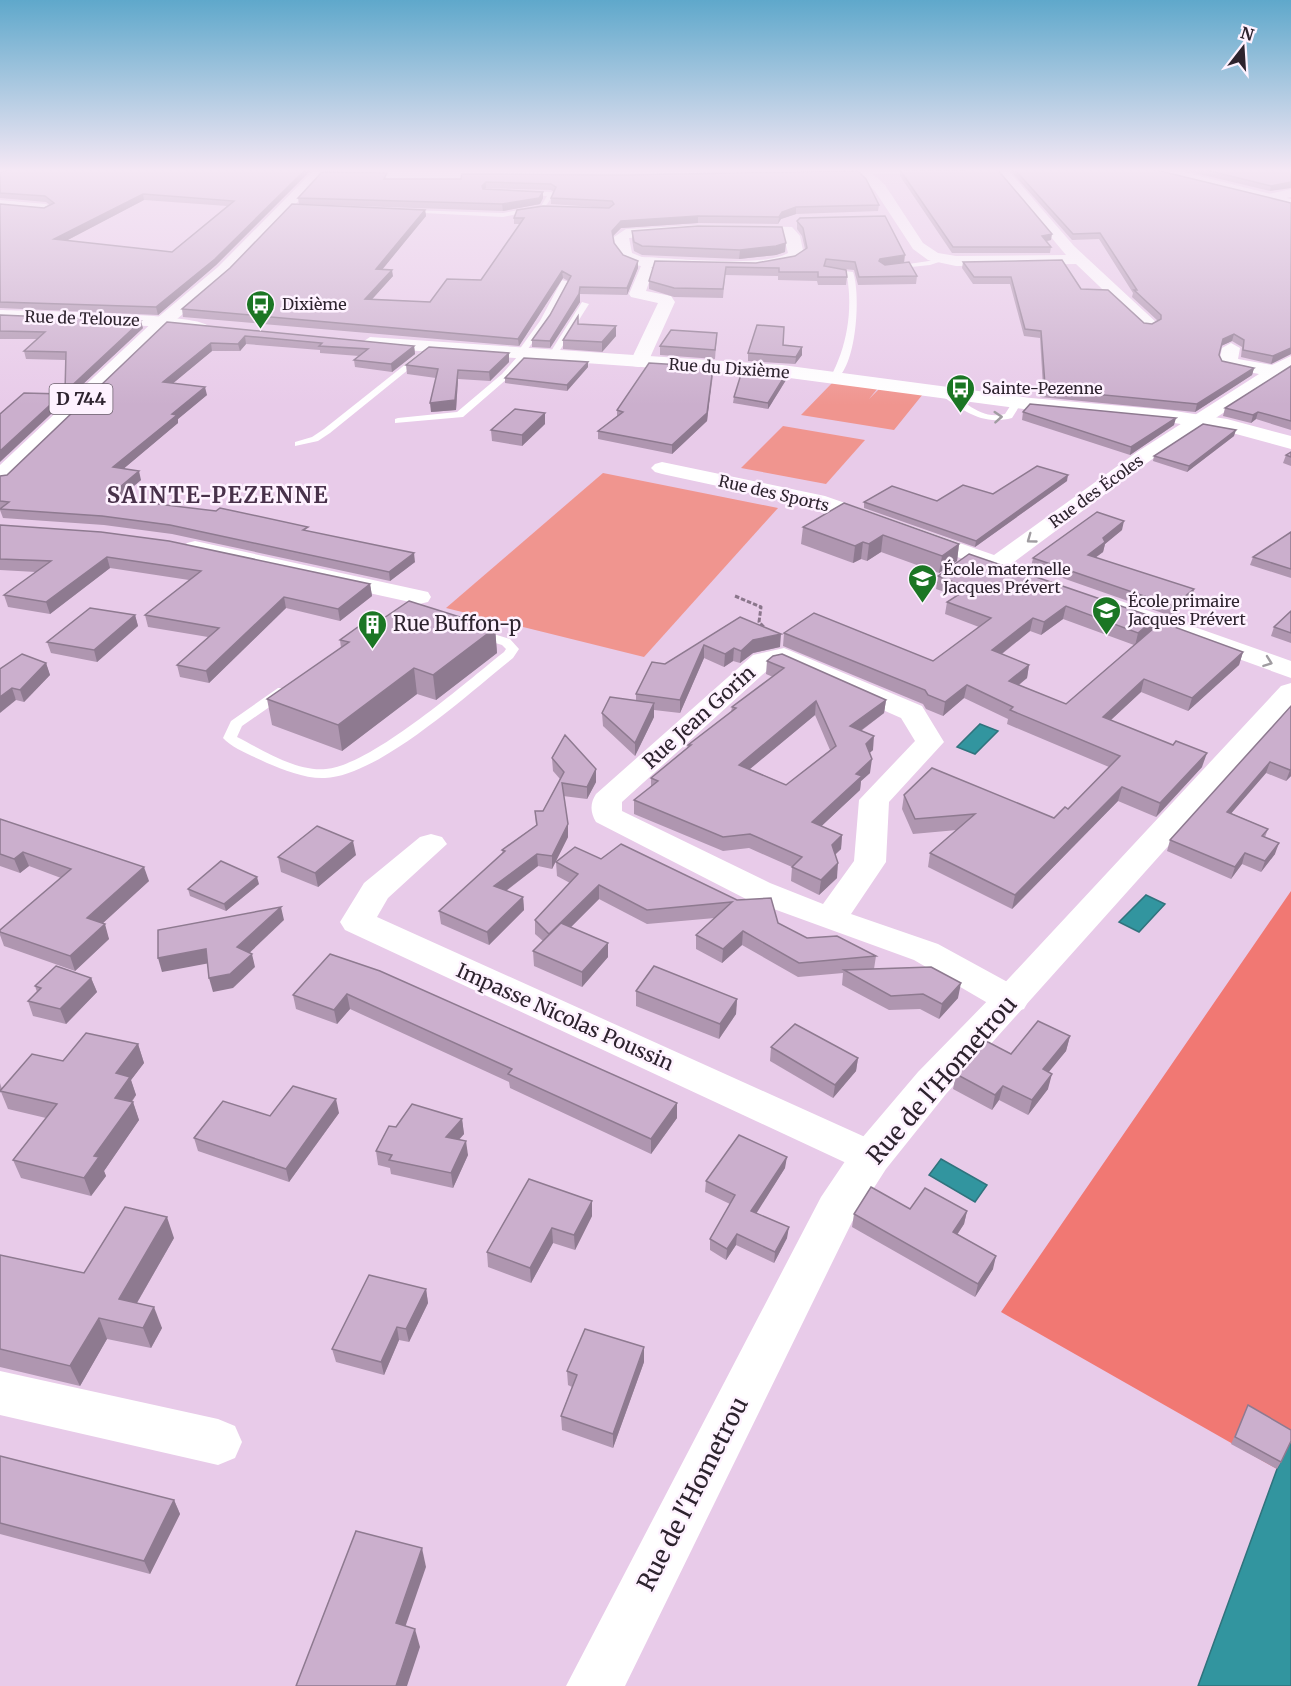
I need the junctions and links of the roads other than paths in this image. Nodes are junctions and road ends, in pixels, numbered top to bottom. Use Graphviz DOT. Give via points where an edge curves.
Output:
graph roads {
  1 [pos="249,248"];
  2 [pos="623,248"];
  3 [pos="795,248"];
  4 [pos="921,248"];
  5 [pos="1069,248"];
  6 [pos="939,259"];
  7 [pos="1079,259"];
  8 [pos="884,269"];
  9 [pos="645,270"];
  10 [pos="828,271"];
  11 [pos="566,282"];
  12 [pos="585,304"];
  13 [pos="0,315"];
  14 [pos="163,322"];
  15 [pos="1149,324"];
  16 [pos="222,329"];
  17 [pos="347,341"];
  18 [pos="430,348"];
  19 [pos="1231,348"];
  20 [pos="522,354"];
  21 [pos="552,356"];
  22 [pos="639,362"];
  23 [pos="1284,367"];
  24 [pos="834,378"];
  25 [pos="1198,420"];
  26 [pos="398,421"];
  27 [pos="298,444"];
  28 [pos="1291,444"];
  29 [pos="662,468"];
  30 [pos="0,477"];
  31 [pos="172,543"];
  32 [pos="996,564"];
  33 [pos="1034,578"];
  34 [pos="1096,599"];
  35 [pos="410,604"];
  36 [pos="464,630"];
  37 [pos="1291,670"];
  38 [pos="294,683"];
  39 [pos="1291,692"];
  40 [pos="431,844"];
  41 [pos="830,919"];
  42 [pos="1011,1000"];
  43 [pos="871,1157"];
  44 [pos="0,1393"];
  45 [pos="218,1442"];
  46 [pos="596,1686"];
  1 -- 14 [label="street, D 744"];
  2 -- 3 [label="street" via="624,255 633,261 759,264 794,259"];
  4 -- 6 [label="street"];
  5 -- 7 [label="street"];
  6 -- 7 [label="street"];
  6 -- 8 [label="lane"];
  7 -- 15 [label="street"];
  9 -- 22 [label="street" via="637,294 667,303"];
  10 -- 24 [label="lane" via="846,273 851,278 850,324 842,362"];
  11 -- 20 [label="lane"];
  12 -- 21 [label="lane"];
  13 -- 14 [label="street, Rue de Telouze"];
  14 -- 16 [label="street"];
  14 -- 30 [label="street, D 744"];
  17 -- 18 [label="street, Rue du Dixième"];
  18 -- 20 [label="street, Rue du Dixième"];
  18 -- 27 [label="lane" via="327,431"];
  19 -- 23 [label="street" via="1228,363"];
  20 -- 21 [label="street, Rue du Dixième"];
  20 -- 26 [label="lane" via="509,372 460,415"];
  21 -- 22 [label="street, Rue du Dixième"];
  22 -- 24 [label="street, Rue du Dixième"];
  23 -- 25 [label="street, Rue des Écoles"];
  24 -- 25 [label="street, Rue du Dixième"];
  25 -- 28 [label="street, Rue du Dixième"];
  25 -- 32 [label="street, Rue des Écoles, one-way"];
  29 -- 32 [label="street, Rue des Sports" via="817,501"];
  31 -- 35 [label="street"];
  32 -- 33 [label="street, Rue des Sports"];
  34 -- 37 [label="street, one-way"];
  36 -- 38 [label="lane" via="506,642 513,649 369,760 342,772 302,770 230,738 236,724"];
  39 -- 42 [label="street, Rue de l'Hometrou"];
  40 -- 43 [label="street, Impasse Nicolas Poussin" via="376,891 357,922"];
  41 -- 41 [label="street, Rue Jean Gorin" via="758,891 607,816 607,800 762,661 784,656 912,712 930,742 874,800 870,862"];
  41 -- 42 [label="street, Rue Jean Gorin" via="926,952"];
  42 -- 43 [label="street, Rue de l'Hometrou" via="932,1083"];
  43 -- 46 [label="street, Rue de l'Hometrou" via="836,1210"];
  44 -- 45 [label="street"];
}
